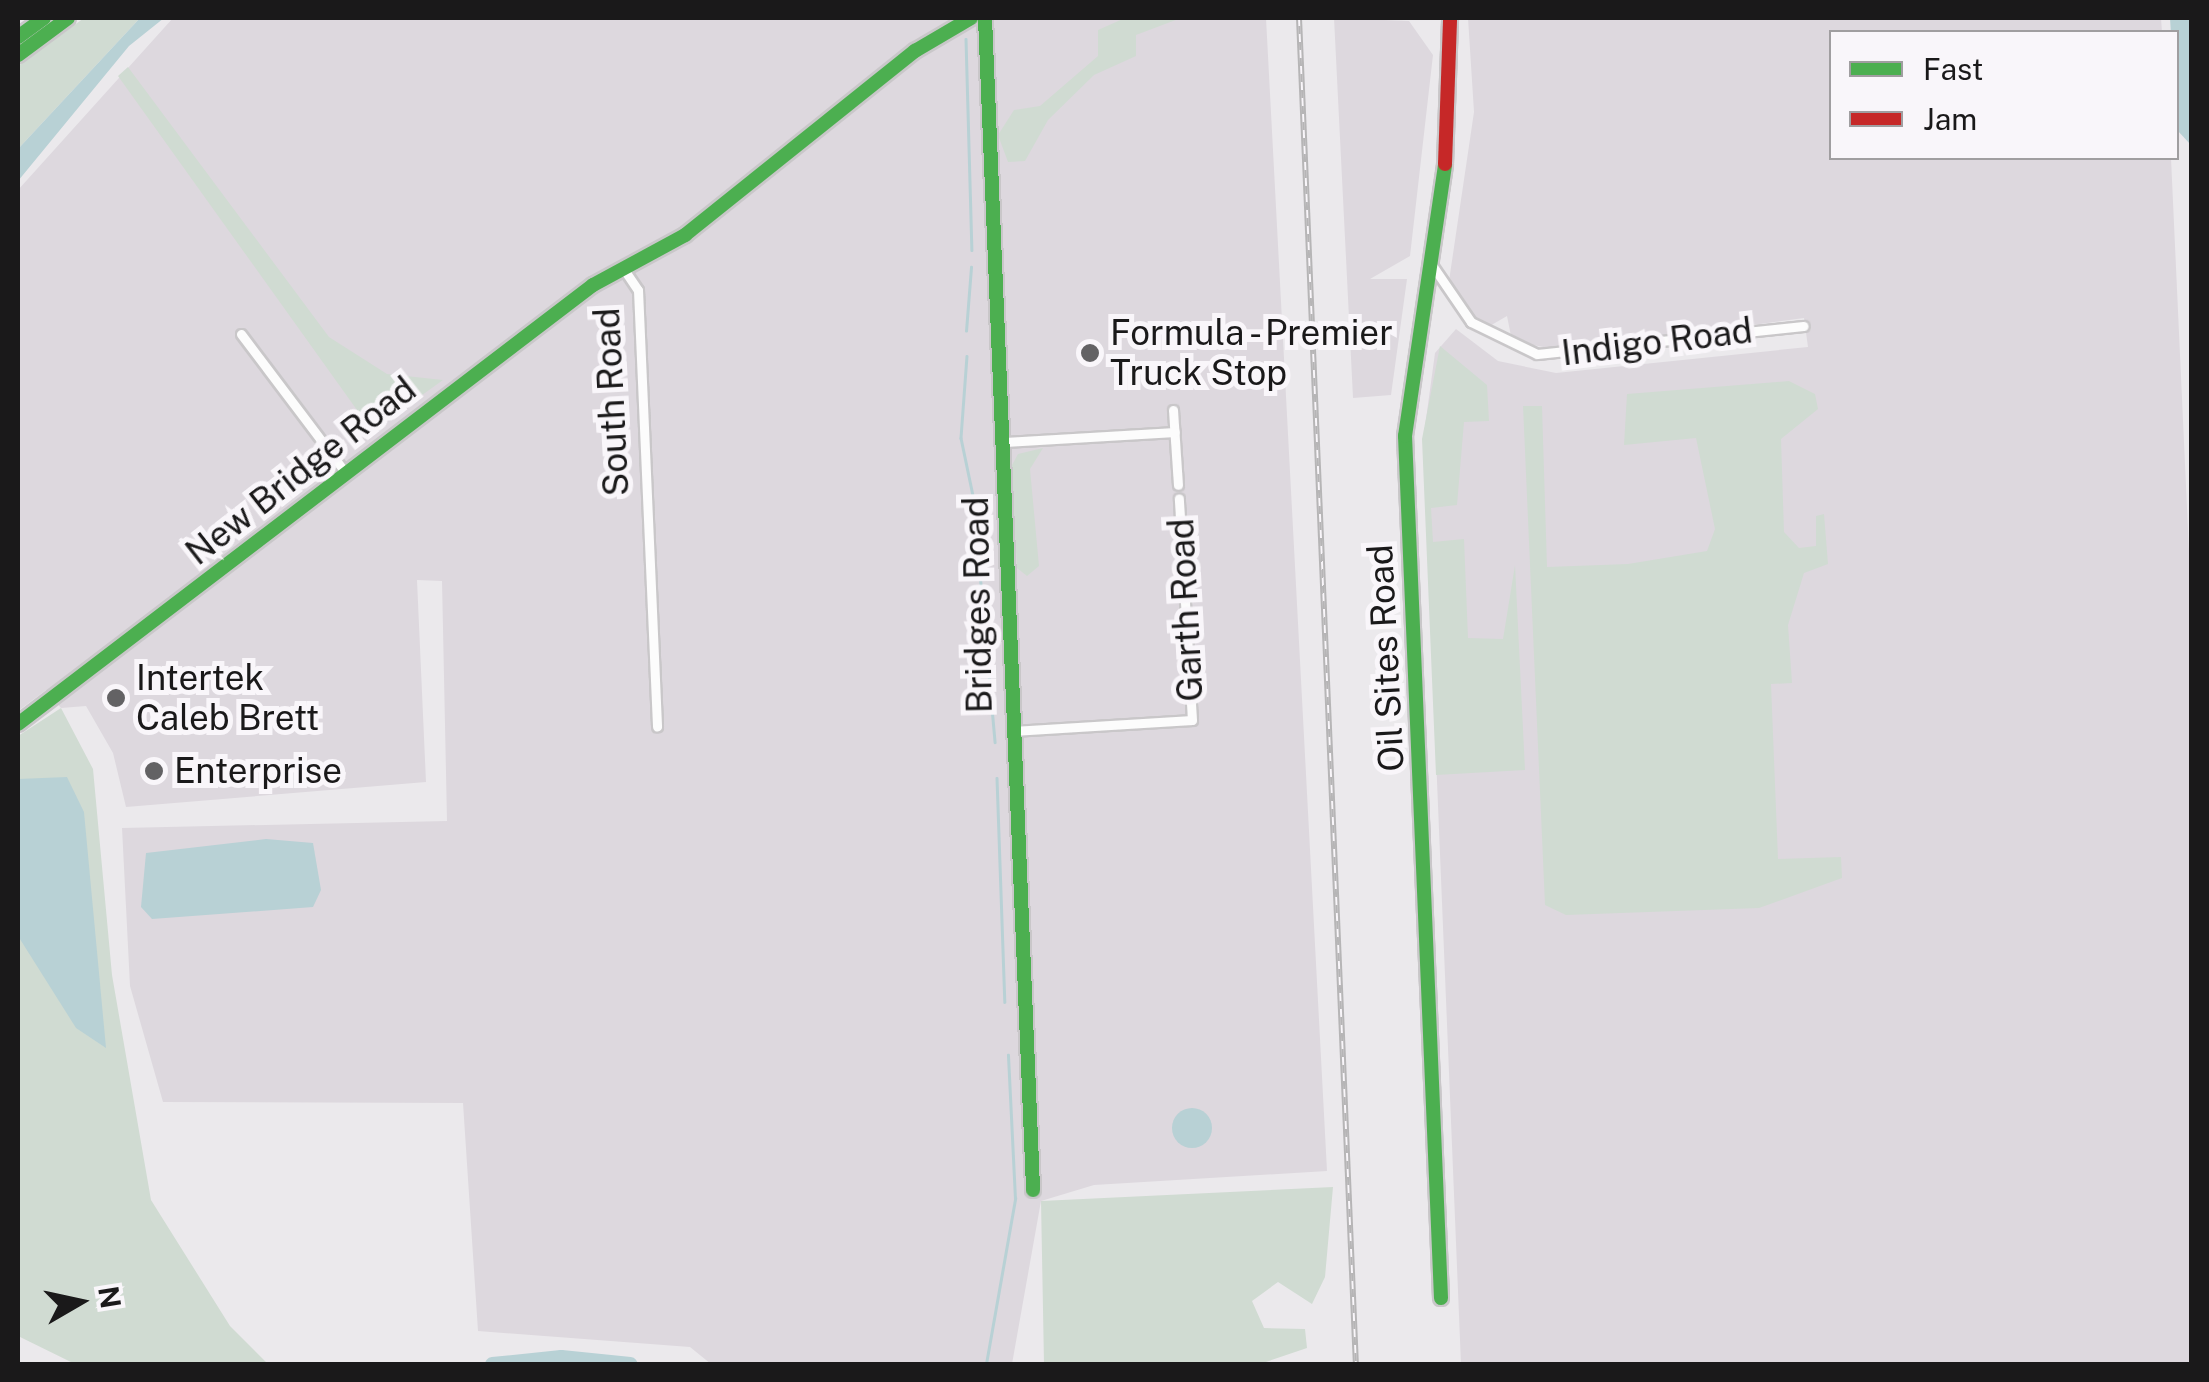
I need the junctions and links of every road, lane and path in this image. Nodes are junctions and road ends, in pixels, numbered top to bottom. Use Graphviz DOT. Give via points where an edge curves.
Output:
graph roads {
  1 [pos="44,18"];
  2 [pos="68,18"];
  3 [pos="971,18"];
  4 [pos="985,18"];
  5 [pos="1450,18"];
  6 [pos="18,37"];
  7 [pos="18,55"];
  8 [pos="1431,262"];
  9 [pos="623,268"];
  10 [pos="1804,326"];
  11 [pos="241,334"];
  12 [pos="1173,410"];
  13 [pos="1174,432"];
  14 [pos="1004,442"];
  15 [pos="345,472"];
  16 [pos="1178,486"];
  17 [pos="1179,498"];
  18 [pos="18,724"];
  19 [pos="657,727"];
  20 [pos="1012,731"];
  21 [pos="1033,1190"];
  22 [pos="1442,1298"];
  1 -- 6 [label="main road"];
  2 -- 7 [label="main road"];
  3 -- 9 [label="main road, South Road" via="915,51 685,234"];
  4 -- 14 [label="main road, Bridges Road"];
  5 -- 8 [label="main road, Oil Sites Road" via="1452,116"];
  8 -- 10 [label="street, Indigo Road" via="1479,329 1537,354"];
  8 -- 22 [label="main road, Oil Sites Road" via="1406,436"];
  9 -- 15 [label="main road, New Bridge Road"];
  9 -- 19 [label="street, South Road" via="638,290"];
  11 -- 15 [label="street"];
  12 -- 13 [label="street, Garth Road"];
  13 -- 14 [label="street"];
  13 -- 16 [label="street, Garth Road"];
  14 -- 20 [label="main road, Bridges Road"];
  15 -- 18 [label="main road, New Bridge Road"];
  17 -- 20 [label="street, Garth Road" via="1192,720"];
  20 -- 21 [label="main road, Bridges Road"];
}
